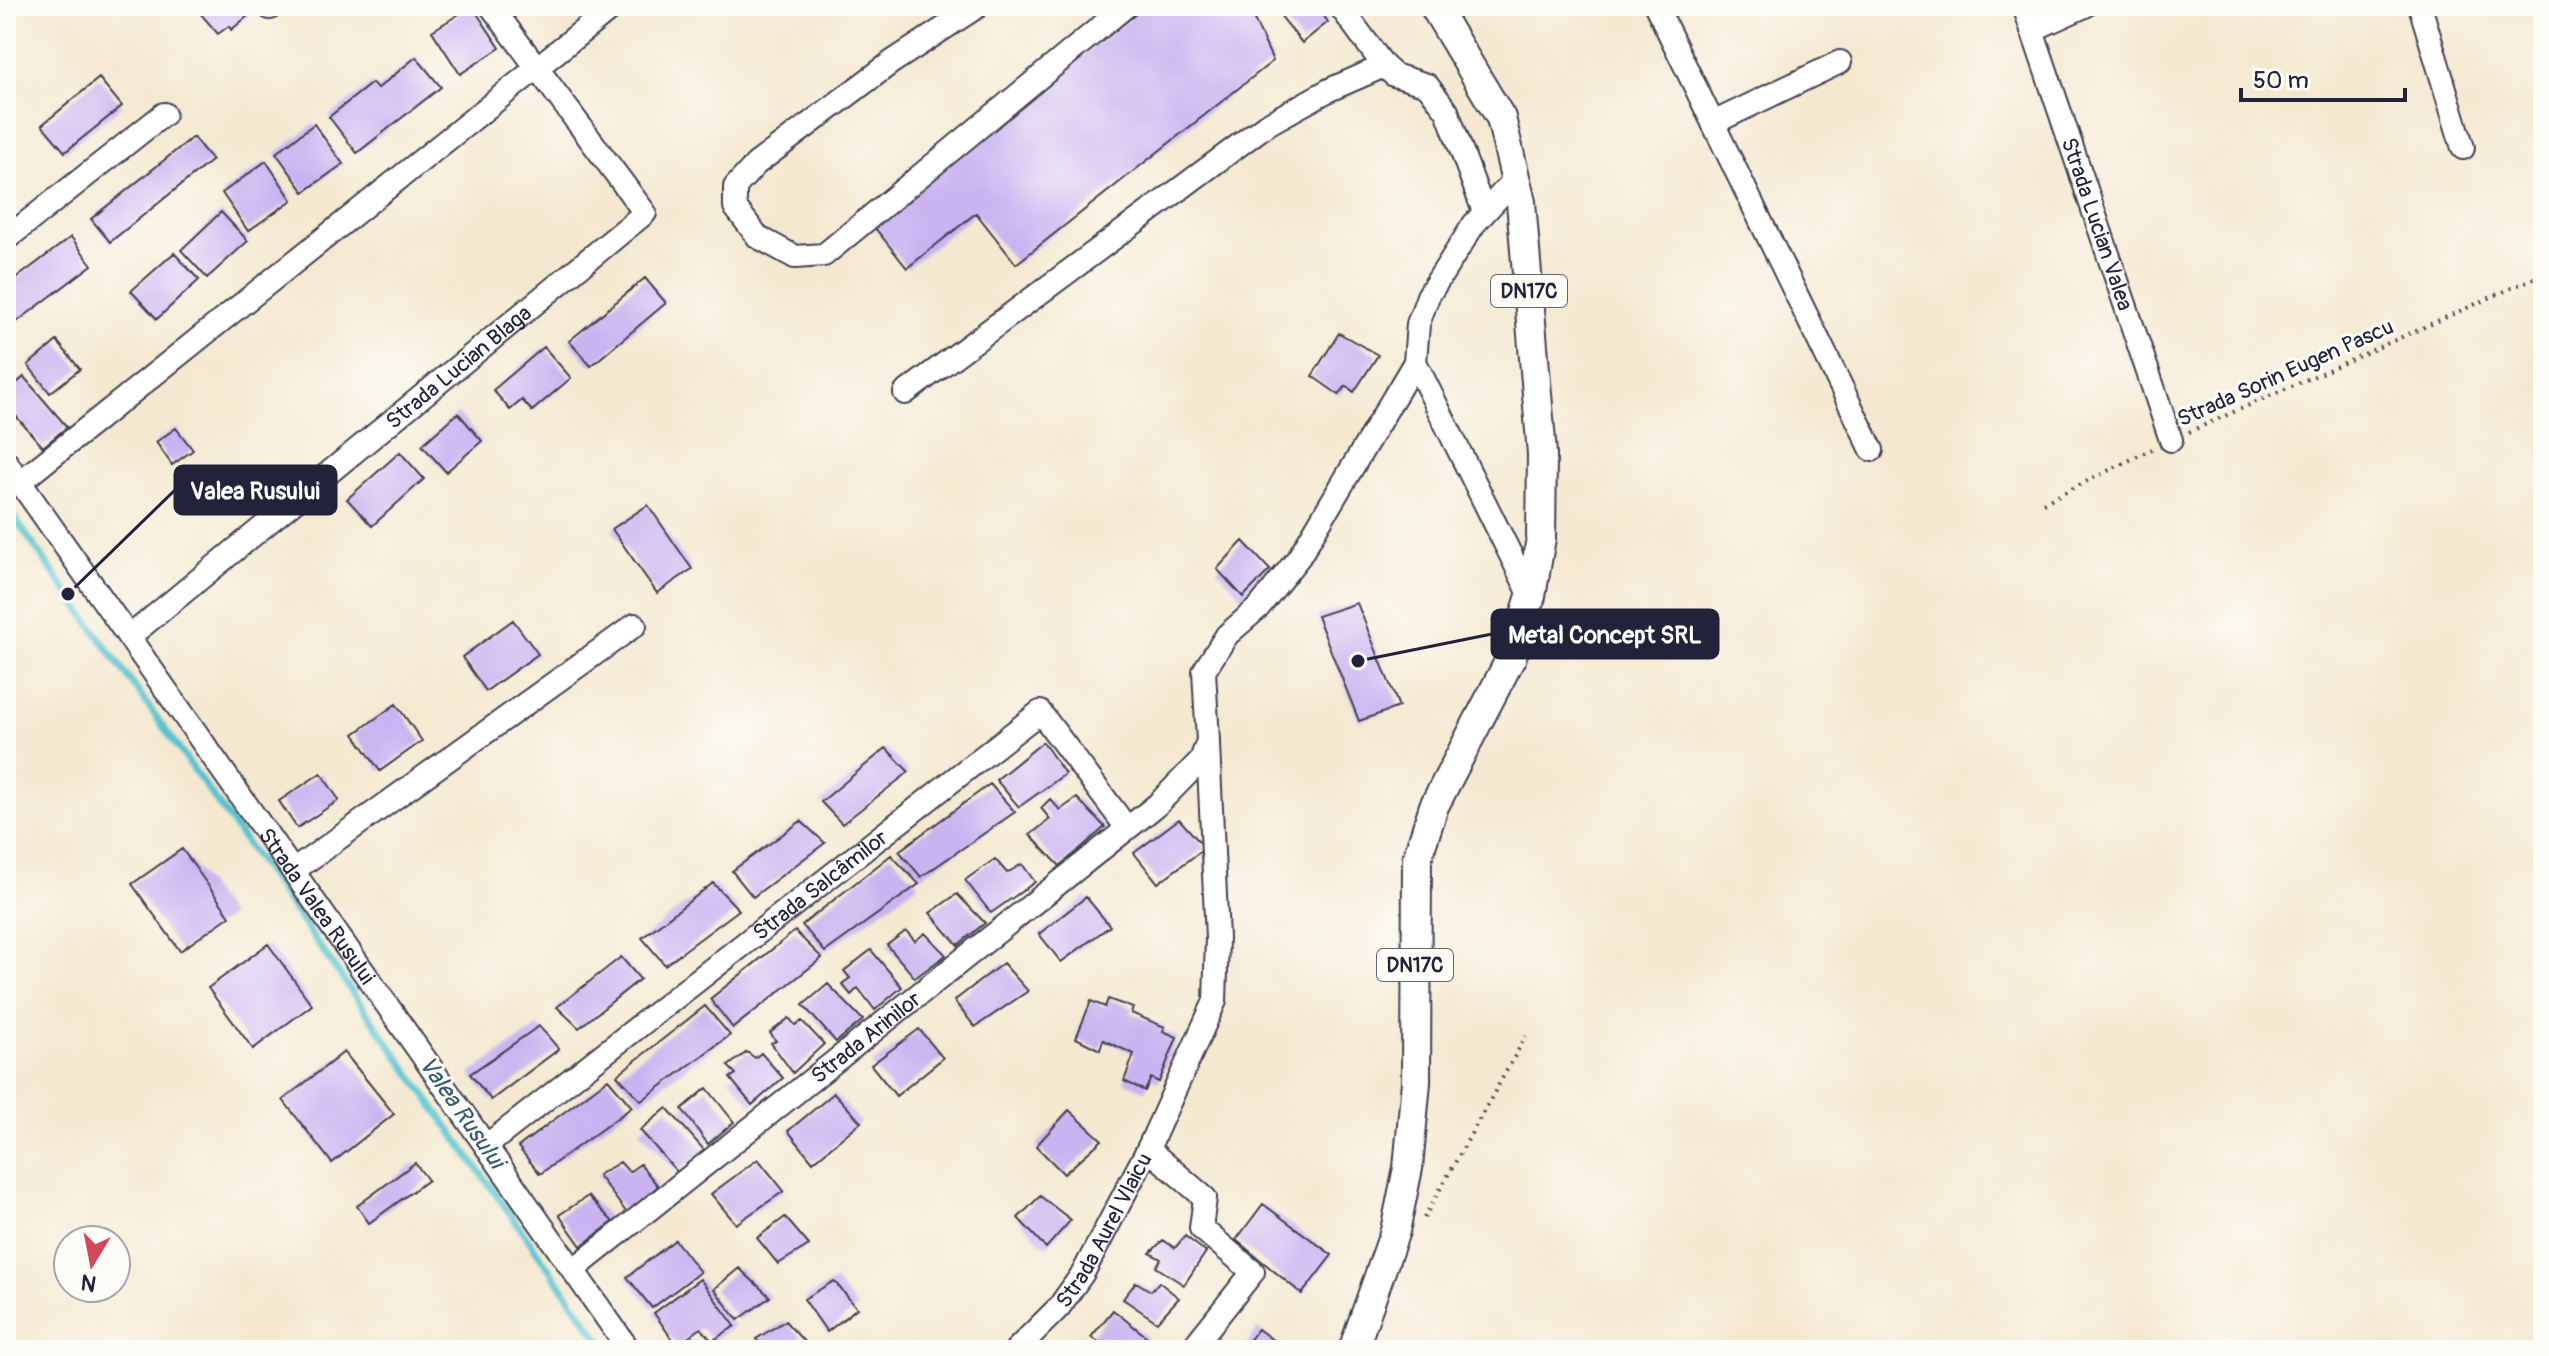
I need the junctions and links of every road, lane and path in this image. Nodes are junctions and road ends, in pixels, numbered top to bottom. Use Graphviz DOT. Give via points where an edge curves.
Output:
graph roads {
  1 [pos="491,6"];
  2 [pos="614,6"];
  3 [pos="978,6"];
  4 [pos="1126,6"];
  5 [pos="1340,6"];
  6 [pos="1434,6"];
  7 [pos="1656,6"];
  8 [pos="2024,6"];
  9 [pos="2085,6"];
  10 [pos="2420,6"];
  11 [pos="2032,30"];
  12 [pos="1840,62"];
  13 [pos="538,65"];
  14 [pos="1384,66"];
  15 [pos="164,114"];
  16 [pos="1713,123"];
  17 [pos="2463,148"];
  18 [pos="1516,178"];
  19 [pos="1484,212"];
  20 [pos="6,239"];
  21 [pos="2543,274"];
  22 [pos="1415,362"];
  23 [pos="905,393"];
  24 [pos="2171,440"];
  25 [pos="1872,450"];
  26 [pos="6,462"];
  27 [pos="20,482"];
  28 [pos="2043,503"];
  29 [pos="1531,596"];
  30 [pos="635,625"];
  31 [pos="129,637"];
  32 [pos="1208,741"];
  33 [pos="1127,828"];
  34 [pos="293,871"];
  35 [pos="1526,1036"];
  36 [pos="486,1146"];
  37 [pos="1148,1149"];
  38 [pos="1395,1231"];
  39 [pos="573,1270"];
  40 [pos="1352,1349"];
  41 [pos="629,1350"];
  42 [pos="1016,1350"];
  43 [pos="1191,1350"];
  1 -- 13 [label="street, Strada Lucian Blaga"];
  2 -- 13 [label="street"];
  3 -- 4 [label="street" via="892,62 756,164 735,187 735,207 758,237 795,257 824,255"];
  5 -- 14 [label="street"];
  6 -- 18 [label="main road, DN17C" via="1501,118"];
  7 -- 16 [label="street"];
  8 -- 11 [label="street, Strada Lucian Valea"];
  9 -- 11 [label="street"];
  10 -- 17 [label="street"];
  11 -- 24 [label="street, Strada Lucian Valea"];
  12 -- 16 [label="street"];
  13 -- 27 [label="street"];
  13 -- 31 [label="street, Strada Lucian Blaga" via="645,213"];
  14 -- 19 [label="street" via="1394,75 1427,85 1447,111"];
  14 -- 23 [label="street" via="1266,125"];
  15 -- 20 [label="street"];
  16 -- 25 [label="street"];
  18 -- 19 [label="street"];
  18 -- 29 [label="main road, DN17C" via="1542,454 1541,538"];
  19 -- 22 [label="street" via="1428,296 1418,324"];
  21 -- 24 [label="path, Strada Sorin Eugen Pascu"];
  22 -- 29 [label="street"];
  22 -- 32 [label="street" via="1299,557 1259,607 1227,635 1204,671"];
  24 -- 28 [label="path, Strada Sorin Eugen Pascu"];
  26 -- 27 [label="street, Strada Valea Rusului"];
  27 -- 31 [label="street, Strada Valea Rusului"];
  29 -- 38 [label="main road, DN17C" via="1512,656 1434,806 1417,859 1416,1082 1408,1168"];
  30 -- 34 [label="street"];
  31 -- 34 [label="street, Strada Valea Rusului"];
  32 -- 33 [label="street, Strada Arinilor" via="1201,760"];
  32 -- 37 [label="street" via="1215,1001"];
  33 -- 36 [label="street, Strada Salcâmilor" via="1040,712"];
  33 -- 39 [label="street, Strada Arinilor"];
  34 -- 36 [label="street, Strada Valea Rusului"];
  35 -- 38 [label="path" via="1435,1204 1419,1223"];
  36 -- 39 [label="street, Strada Valea Rusului"];
  37 -- 42 [label="street, Strada Aurel Vlaicu" via="1083,1273 1059,1307"];
  37 -- 43 [label="street, Strada Aurel Vlaicu" via="1205,1198 1201,1228 1253,1272"];
  38 -- 40 [label="main road, DN17C"];
  39 -- 41 [label="street, Strada Valea Rusului"];
}
